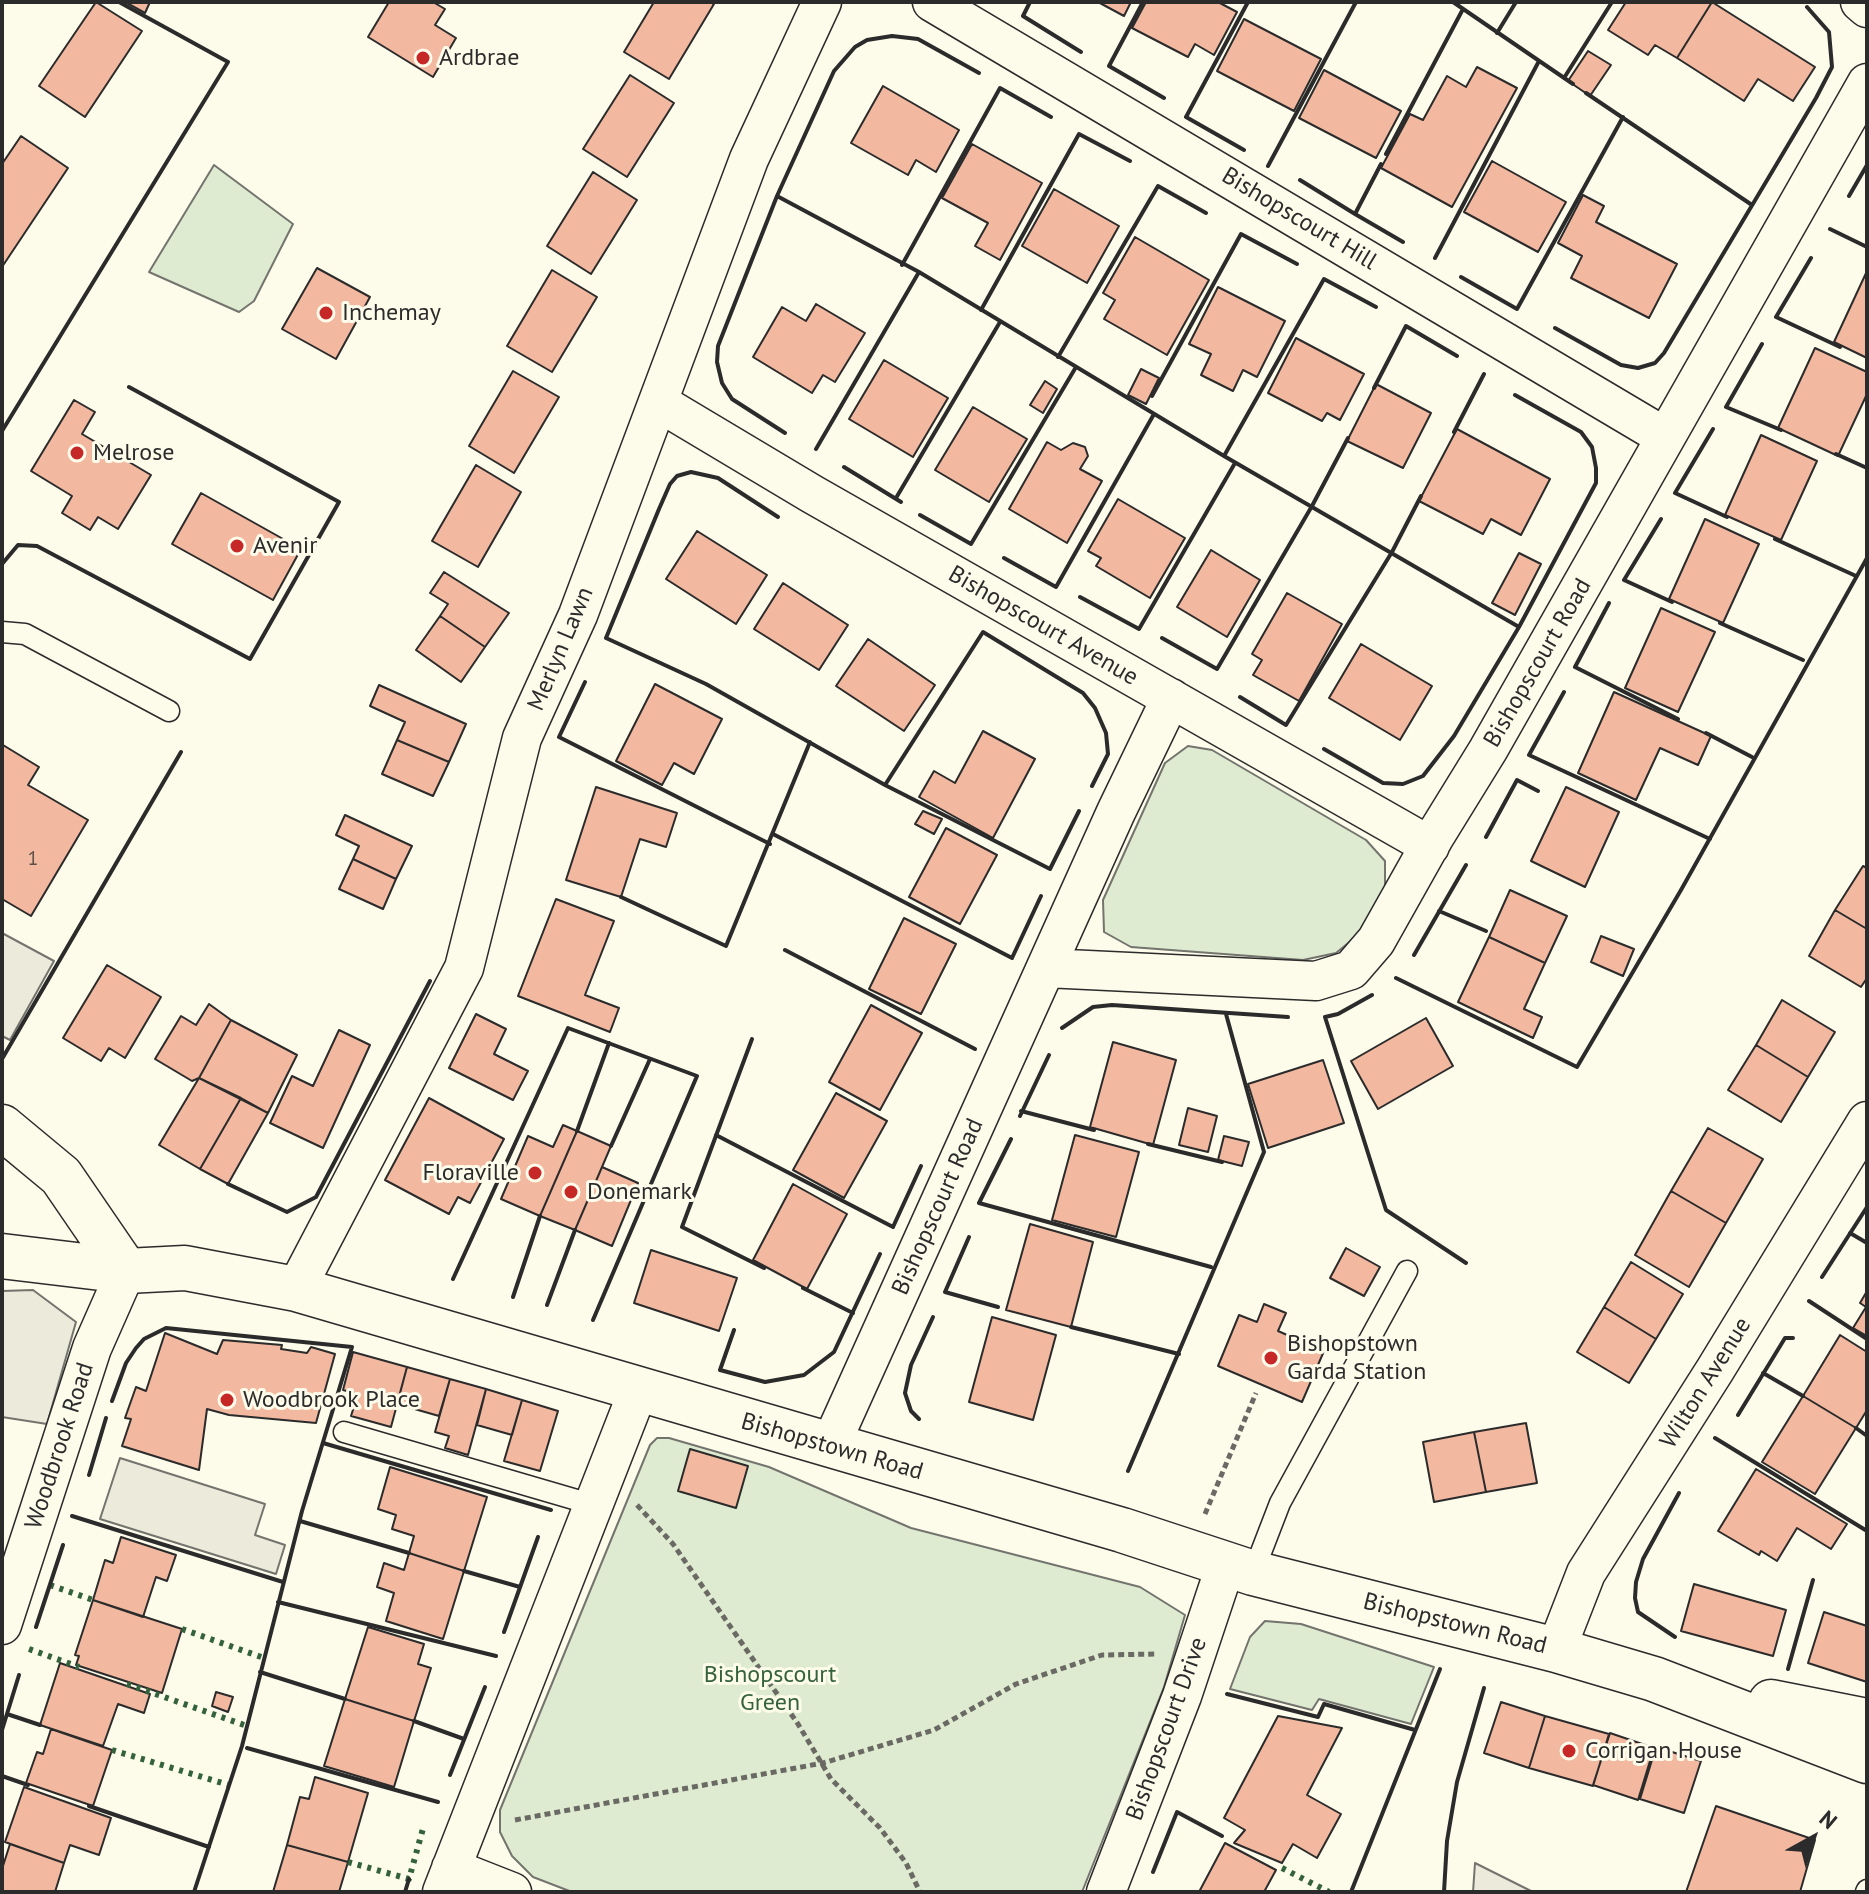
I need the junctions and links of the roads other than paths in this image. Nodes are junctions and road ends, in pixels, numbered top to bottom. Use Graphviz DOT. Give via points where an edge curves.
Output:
graph roads {
  1 [pos="822,2"];
  2 [pos="932,2"];
  3 [pos="1860,2"];
  4 [pos="1867,8"];
  5 [pos="1867,83"];
  6 [pos="658,402"];
  7 [pos="1665,437"];
  8 [pos="2,632"];
  9 [pos="1171,698"];
  10 [pos="169,711"];
  11 [pos="1430,846"];
  12 [pos="1046,968"];
  13 [pos="1867,1121"];
  14 [pos="2,1127"];
  15 [pos="2,1256"];
  16 [pos="126,1271"];
  17 [pos="1407,1271"];
  18 [pos="296,1289"];
  19 [pos="638,1391"];
  20 [pos="344,1432"];
  21 [pos="830,1446"];
  22 [pos="600,1488"];
  23 [pos="1239,1568"];
  24 [pos="2,1625"];
  25 [pos="1556,1650"];
  26 [pos="1654,1679"];
  27 [pos="1867,1721"];
  28 [pos="1867,1761"];
  29 [pos="446,1880"];
  30 [pos="512,1892"];
  31 [pos="1106,1892"];
  1 -- 6 [label="street, Merlyn Lawn" via="749,159"];
  2 -- 7 [label="street, Bishopscourt Hill"];
  3 -- 4 [label="street"];
  5 -- 7 [label="street, Bishopscourt Road"];
  6 -- 9 [label="street, Bishopscourt Avenue"];
  6 -- 18 [label="street, Merlyn Lawn" via="578,615 522,738 464,968"];
  7 -- 11 [label="street, Bishopscourt Road"];
  8 -- 10 [label="lane" via="25,634"];
  9 -- 11 [label="street, Bishopscourt Avenue"];
  9 -- 12 [label="street, Bishopscourt Road"];
  11 -- 12 [label="street, Bishopscourt Road" via="1376,941 1351,970 1335,977 1316,981"];
  12 -- 21 [label="street, Bishopscourt Road"];
  13 -- 25 [label="street, Wilton Avenue" via="1586,1573"];
  14 -- 16 [label="main road" via="61,1176"];
  15 -- 16 [label="main road, Bishopstown Road"];
  16 -- 18 [label="main road, Bishopstown Road" via="185,1268"];
  16 -- 24 [label="street, Woodbrook Road" via="92,1348"];
  17 -- 23 [label="lane"];
  18 -- 19 [label="main road, Bishopstown Road"];
  19 -- 21 [label="main road, Bishopstown Road"];
  19 -- 22 [label="street"];
  20 -- 22 [label="lane"];
  21 -- 23 [label="main road, Bishopstown Road"];
  22 -- 29 [label="street"];
  23 -- 25 [label="main road, Bishopstown Road"];
  23 -- 31 [label="street, Bishopscourt Drive" via="1196,1654"];
  25 -- 26 [label="main road, Bishopstown Road"];
  26 -- 27 [label="main road, Bishopstown Road"];
  26 -- 28 [label="main road, Bishopstown Road"];
  29 -- 30 [label="street"];
}
